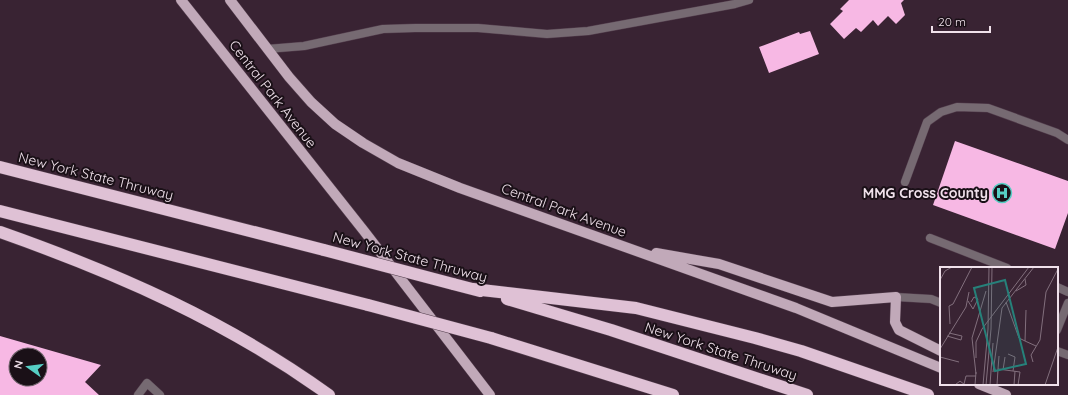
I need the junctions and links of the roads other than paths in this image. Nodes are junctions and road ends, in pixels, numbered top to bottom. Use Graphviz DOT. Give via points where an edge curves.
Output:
graph roads {
  1 [pos="181,0"];
  2 [pos="230,0"];
  3 [pos="749,0"];
  4 [pos="267,48"];
  5 [pos="1068,140"];
  6 [pos="0,167"];
  7 [pos="905,182"];
  8 [pos="0,210"];
  9 [pos="0,232"];
  10 [pos="930,238"];
  11 [pos="629,248"];
  12 [pos="1004,267"];
  13 [pos="1058,287"];
  14 [pos="473,289"];
  15 [pos="1068,292"];
  16 [pos="896,297"];
  17 [pos="940,303"];
  18 [pos="1068,303"];
  19 [pos="1058,328"];
  20 [pos="940,350"];
  21 [pos="1058,352"];
  22 [pos="1068,355"];
  23 [pos="940,368"];
  24 [pos="981,385"];
  25 [pos="996,385"];
  26 [pos="138,395"];
  27 [pos="160,395"];
  28 [pos="329,395"];
  29 [pos="490,395"];
  30 [pos="673,395"];
  31 [pos="807,395"];
  32 [pos="928,395"];
  33 [pos="1006,395"];
  34 [pos="1012,395"];
  1 -- 29 [label="main road, Central Park Avenue"];
  2 -- 4 [label="main road, Central Park Avenue"];
  3 -- 4 [label="street" via="588,31 547,34 478,28 391,29 304,46"];
  4 -- 11 [label="main road, Central Park Avenue" via="311,102 335,124 398,163"];
  5 -- 7 [label="street" via="1057,133 988,108 958,107 941,112 927,122"];
  6 -- 14 [label="highway, New York State Thruway, bridge"];
  8 -- 30 [label="highway, bridge" via="491,338"];
  9 -- 28 [label="highway" via="92,266 180,305 245,340"];
  10 -- 12 [label="street"];
  11 -- 16 [label="main road" via="719,264 832,302"];
  11 -- 23 [label="main road, Central Park Avenue" via="796,308"];
  13 -- 15 [label="street"];
  14 -- 31 [label="highway, New York State Thruway" via="611,330"];
  14 -- 32 [label="highway" via="636,308 800,351"];
  16 -- 17 [label="street" via="931,299"];
  16 -- 20 [label="main road" via="896,322 899,330"];
  18 -- 19 [label="street"];
  21 -- 22 [label="street"];
  24 -- 33 [label="main road"];
  25 -- 34 [label="main road"];
  26 -- 27 [label="street" via="148,384"];
}
